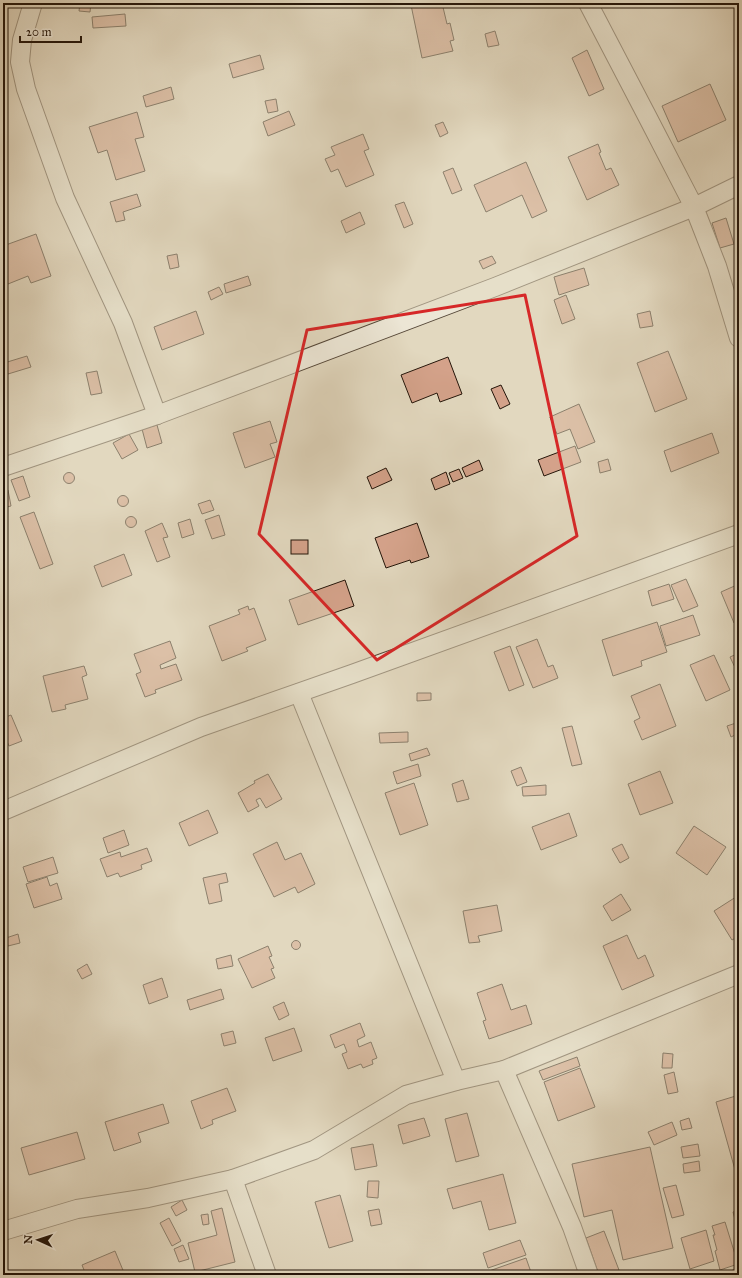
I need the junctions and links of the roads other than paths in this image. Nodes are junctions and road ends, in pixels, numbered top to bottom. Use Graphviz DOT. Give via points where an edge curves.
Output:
graph roads {
  1 [pos="33,3"];
  2 [pos="588,3"];
  3 [pos="739,185"];
  4 [pos="694,208"];
  5 [pos="739,338"];
  6 [pos="157,415"];
  7 [pos="3,467"];
  8 [pos="739,534"];
  9 [pos="299,693"];
  10 [pos="3,811"];
  11 [pos="739,974"];
  12 [pos="504,1070"];
  13 [pos="456,1081"];
  14 [pos="233,1179"];
  15 [pos="3,1231"];
  16 [pos="267,1275"];
  17 [pos="589,1275"];
  1 -- 6 [label="street" via="22,40 20,62 26,89 65,198 123,323"];
  2 -- 4 [label="street"];
  3 -- 4 [label="street"];
  4 -- 5 [label="street"];
  4 -- 6 [label="street" via="496,287"];
  6 -- 7 [label="street"];
  8 -- 9 [label="street"];
  9 -- 10 [label="street" via="201,727"];
  9 -- 13 [label="street"];
  11 -- 12 [label="street"];
  12 -- 13 [label="street"];
  12 -- 17 [label="street" via="572,1227"];
  13 -- 14 [label="street" via="406,1095 314,1150"];
  14 -- 15 [label="street" via="148,1198 77,1209"];
  14 -- 16 [label="street"];
}
